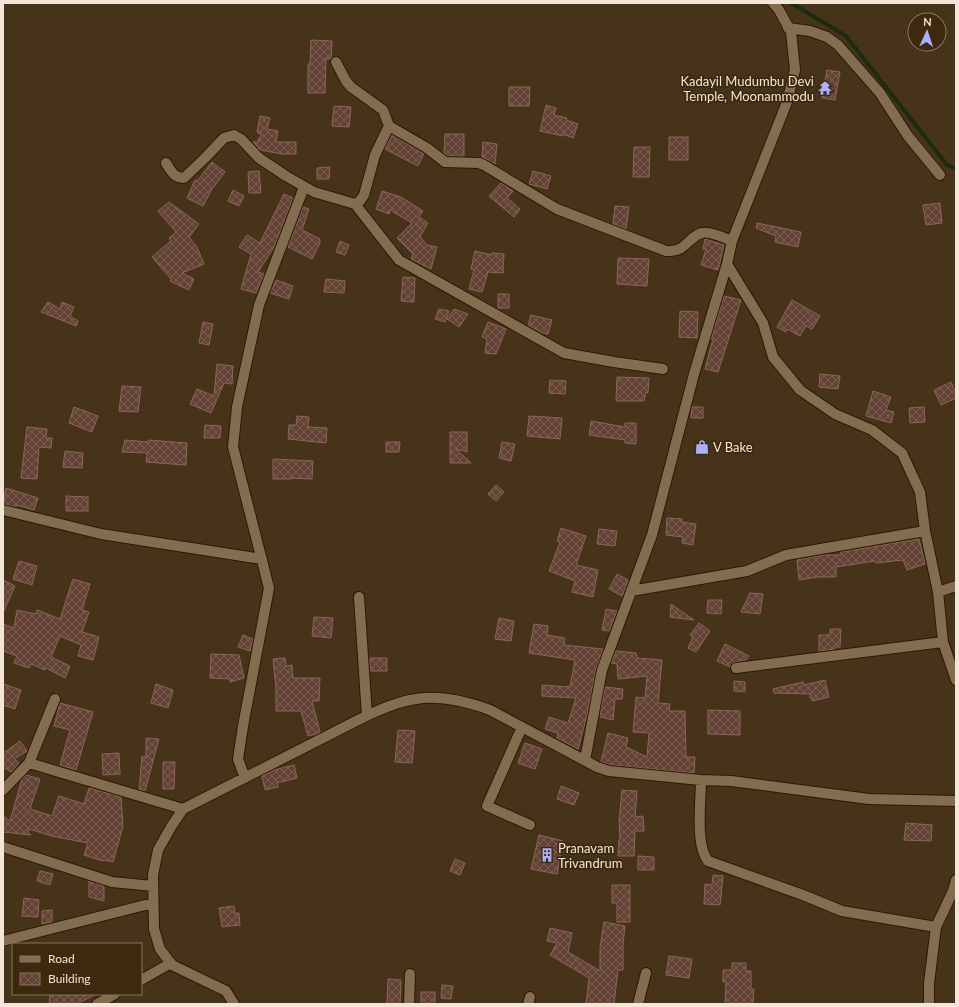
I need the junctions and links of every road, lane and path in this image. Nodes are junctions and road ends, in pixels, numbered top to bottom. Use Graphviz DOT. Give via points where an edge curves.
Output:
graph roads {
  1 [pos="773,3"];
  2 [pos="788,28"];
  3 [pos="336,62"];
  4 [pos="389,126"];
  5 [pos="166,163"];
  6 [pos="940,175"];
  7 [pos="304,187"];
  8 [pos="354,204"];
  9 [pos="732,241"];
  10 [pos="727,264"];
  11 [pos="663,369"];
  12 [pos="3,510"];
  13 [pos="925,531"];
  14 [pos="262,559"];
  15 [pos="956,586"];
  16 [pos="631,591"];
  17 [pos="938,592"];
  18 [pos="359,597"];
  19 [pos="943,642"];
  20 [pos="736,668"];
  21 [pos="956,680"];
  22 [pos="55,699"];
  23 [pos="367,716"];
  24 [pos="522,727"];
  25 [pos="585,760"];
  26 [pos="29,763"];
  27 [pos="245,778"];
  28 [pos="701,780"];
  29 [pos="5,783"];
  30 [pos="956,801"];
  31 [pos="183,809"];
  32 [pos="530,825"];
  33 [pos="3,847"];
  34 [pos="956,880"];
  35 [pos="153,886"];
  36 [pos="153,903"];
  37 [pos="936,927"];
  38 [pos="3,941"];
  39 [pos="171,964"];
  40 [pos="646,973"];
  41 [pos="410,974"];
  42 [pos="142,979"];
  43 [pos="113,995"];
  44 [pos="97,1004"];
  45 [pos="234,1004"];
  46 [pos="409,1004"];
  47 [pos="638,1004"];
  48 [pos="929,1004"];
  1 -- 2 [label="street"];
  2 -- 6 [label="street" via="810,31 827,37 838,46 880,93 908,136"];
  2 -- 9 [label="street" via="791,32 795,70 787,102"];
  3 -- 4 [label="street" via="351,88 383,110"];
  4 -- 8 [label="street" via="375,155 364,196"];
  4 -- 9 [label="street" via="427,148 445,162 480,163 557,209 666,251 682,248 702,233"];
  5 -- 7 [label="street" via="172,174 184,178 224,138 234,135 259,158"];
  7 -- 8 [label="street"];
  7 -- 14 [label="street" via="259,305 237,407 233,447"];
  8 -- 11 [label="street" via="399,260 564,353"];
  9 -- 10 [label="street"];
  10 -- 13 [label="street" via="763,324 773,357 800,390 835,414 872,430 902,453 920,492"];
  10 -- 16 [label="street" via="694,374 652,535"];
  12 -- 14 [label="street" via="101,534"];
  13 -- 16 [label="street" via="786,555 747,571"];
  13 -- 17 [label="street"];
  14 -- 27 [label="street" via="270,588 238,759"];
  15 -- 17 [label="street"];
  16 -- 25 [label="street" via="602,670"];
  17 -- 19 [label="street"];
  18 -- 23 [label="street"];
  19 -- 20 [label="street"];
  19 -- 21 [label="street"];
  22 -- 26 [label="street"];
  23 -- 24 [label="street" via="406,700 444,699 490,710"];
  23 -- 27 [label="street"];
  24 -- 25 [label="street"];
  24 -- 32 [label="street" via="487,806"];
  25 -- 28 [label="street" via="609,771"];
  26 -- 29 [label="street"];
  26 -- 31 [label="street"];
  27 -- 31 [label="street"];
  28 -- 30 [label="street" via="731,781 868,799"];
  28 -- 37 [label="street" via="700,835 708,861 842,911"];
  31 -- 35 [label="street" via="158,850"];
  33 -- 35 [label="street" via="112,882"];
  34 -- 37 [label="street"];
  35 -- 36 [label="street"];
  36 -- 38 [label="street"];
  36 -- 39 [label="street" via="154,929 160,949"];
  37 -- 48 [label="street"];
  39 -- 42 [label="street"];
  39 -- 45 [label="street" via="226,991"];
  40 -- 47 [label="street"];
  41 -- 46 [label="street"];
  43 -- 44 [label="street"];
}
